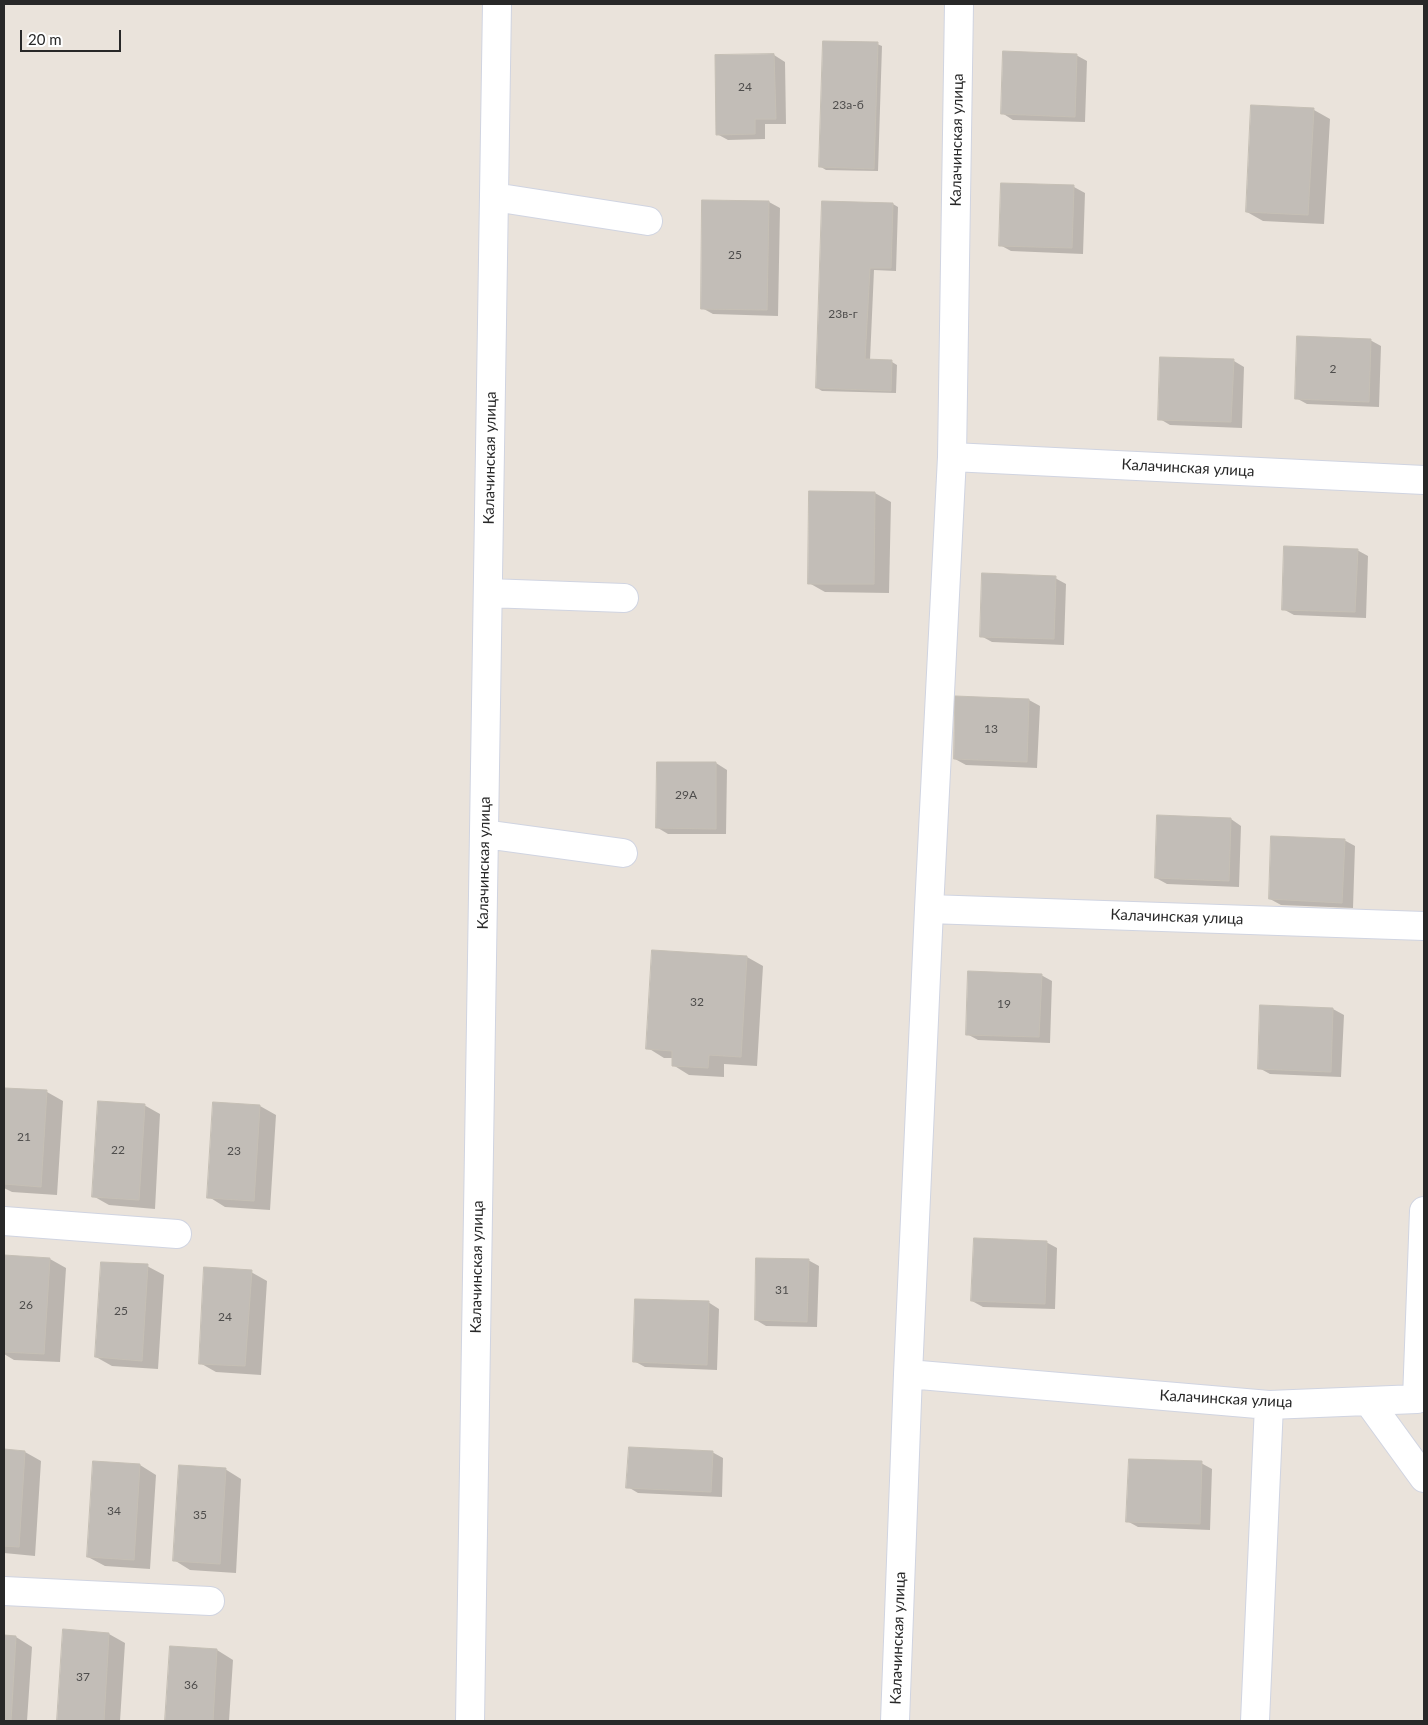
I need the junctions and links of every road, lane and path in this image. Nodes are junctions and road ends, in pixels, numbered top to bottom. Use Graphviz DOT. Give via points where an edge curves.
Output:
graph roads {
  1 [pos="497,4"];
  2 [pos="959,4"];
  3 [pos="494,197"];
  4 [pos="648,221"];
  5 [pos="952,456"];
  6 [pos="1424,480"];
  7 [pos="488,593"];
  8 [pos="624,598"];
  9 [pos="484,834"];
  10 [pos="623,853"];
  11 [pos="929,909"];
  12 [pos="1424,926"];
  13 [pos="1424,1211"];
  14 [pos="4,1220"];
  15 [pos="177,1234"];
  16 [pos="908,1374"];
  17 [pos="1368,1401"];
  18 [pos="1269,1405"];
  19 [pos="1424,1478"];
  20 [pos="4,1591"];
  21 [pos="210,1601"];
  22 [pos="470,1721"];
  23 [pos="895,1721"];
  24 [pos="1255,1721"];
  1 -- 3 [label="street, Калачинская улица"];
  2 -- 5 [label="street, Калачинская улица"];
  3 -- 4 [label="street"];
  3 -- 7 [label="street, Калачинская улица"];
  5 -- 6 [label="street, Калачинская улица"];
  5 -- 11 [label="street, Калачинская улица"];
  7 -- 8 [label="street"];
  7 -- 9 [label="street, Калачинская улица"];
  9 -- 10 [label="street"];
  9 -- 22 [label="street, Калачинская улица"];
  11 -- 12 [label="street, Калачинская улица"];
  11 -- 16 [label="street, Калачинская улица"];
  13 -- 17 [label="street, Калачинская улица" via="1417,1399"];
  14 -- 15 [label="street"];
  16 -- 18 [label="street, Калачинская улица"];
  16 -- 23 [label="street, Калачинская улица"];
  17 -- 18 [label="street, Калачинская улица"];
  17 -- 19 [label="street"];
  18 -- 24 [label="street"];
  20 -- 21 [label="street"];
}
